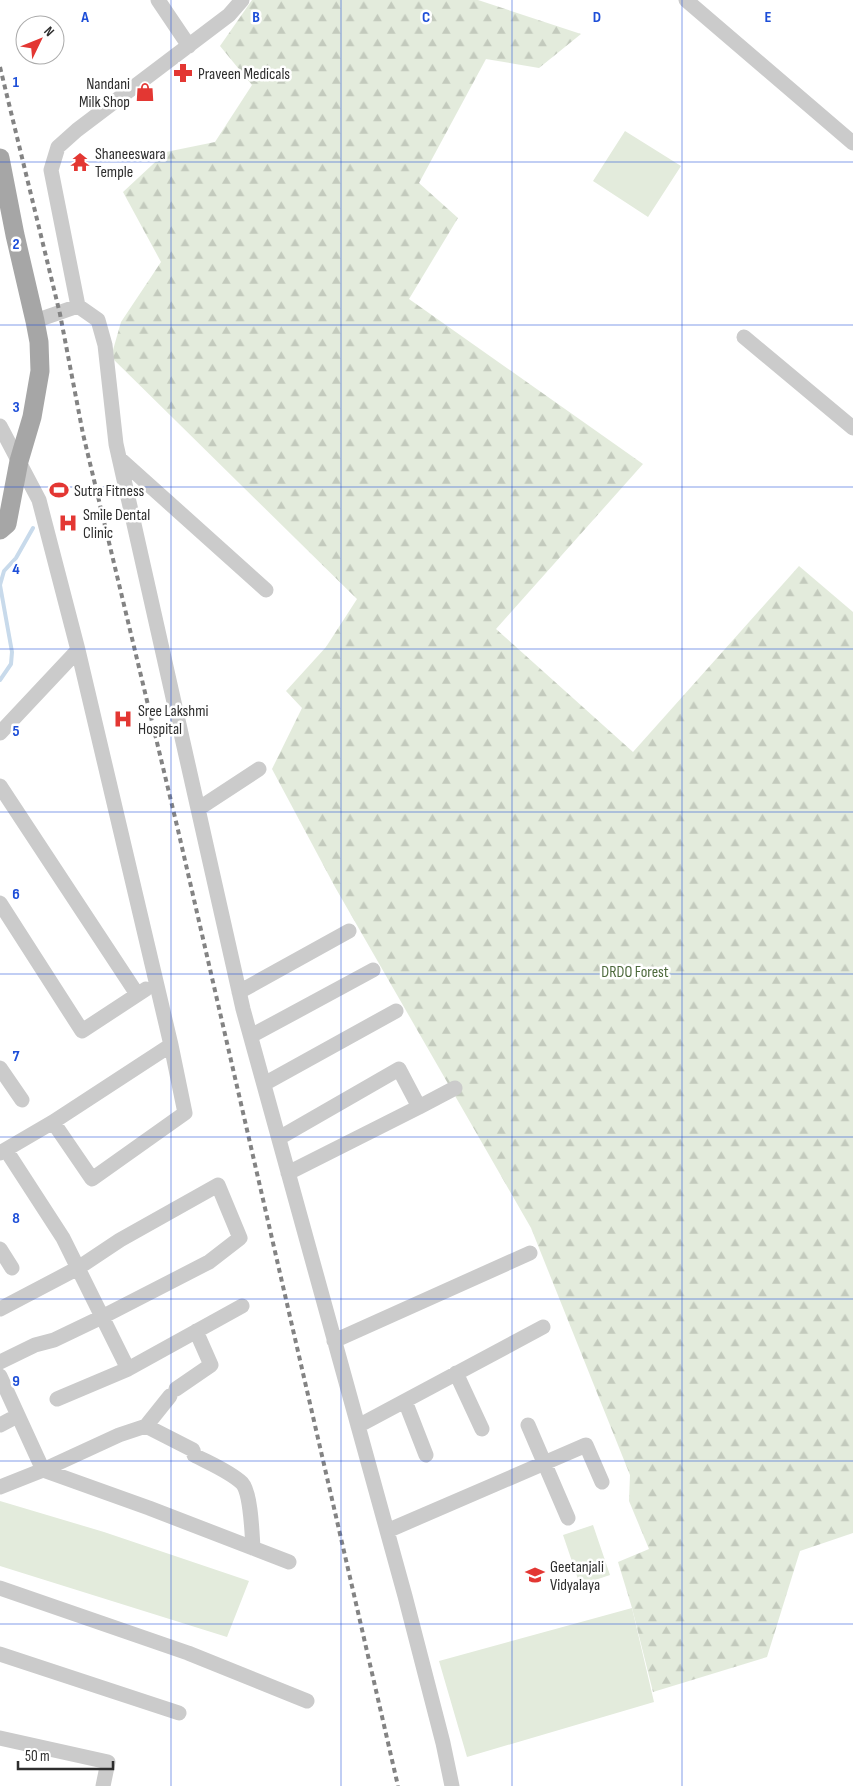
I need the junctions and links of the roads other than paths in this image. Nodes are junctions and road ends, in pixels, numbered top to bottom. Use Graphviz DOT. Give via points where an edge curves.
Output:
graph roads {
  1 [pos="158,0"];
  2 [pos="242,0"];
  3 [pos="686,0"];
  4 [pos="189,46"];
  5 [pos="853,143"];
  6 [pos="1,165"];
  7 [pos="78,306"];
  8 [pos="35,321"];
  9 [pos="744,337"];
  10 [pos="0,426"];
  11 [pos="853,428"];
  12 [pos="119,458"];
  13 [pos="19,461"];
  14 [pos="0,530"];
  15 [pos="266,590"];
  16 [pos="78,650"];
  17 [pos="0,733"];
  18 [pos="259,768"];
  19 [pos="0,786"];
  20 [pos="198,809"];
  21 [pos="0,904"];
  22 [pos="349,930"];
  23 [pos="373,970"];
  24 [pos="156,982"];
  25 [pos="239,992"];
  26 [pos="137,994"];
  27 [pos="396,1011"];
  28 [pos="250,1036"];
  29 [pos="171,1045"];
  30 [pos="0,1068"];
  31 [pos="264,1084"];
  32 [pos="455,1088"];
  33 [pos="22,1100"];
  34 [pos="419,1107"];
  35 [pos="54,1122"];
  36 [pos="279,1138"];
  37 [pos="3,1152"];
  38 [pos="288,1173"];
  39 [pos="0,1249"];
  40 [pos="530,1253"];
  41 [pos="12,1268"];
  42 [pos="78,1268"];
  43 [pos="242,1306"];
  44 [pos="0,1309"];
  45 [pos="102,1317"];
  46 [pos="543,1327"];
  47 [pos="196,1331"];
  48 [pos="334,1341"];
  49 [pos="0,1362"];
  50 [pos="128,1369"];
  51 [pos="456,1373"];
  52 [pos="0,1376"];
  53 [pos="57,1398"];
  54 [pos="405,1401"];
  55 [pos="17,1416"];
  56 [pos="0,1425"];
  57 [pos="528,1425"];
  58 [pos="358,1426"];
  59 [pos="140,1428"];
  60 [pos="482,1429"];
  61 [pos="426,1455"];
  62 [pos="544,1463"];
  63 [pos="43,1470"];
  64 [pos="602,1482"];
  65 [pos="0,1487"];
  66 [pos="568,1518"];
  67 [pos="387,1531"];
  68 [pos="253,1548"];
  69 [pos="288,1562"];
  70 [pos="0,1588"];
  71 [pos="0,1654"];
  72 [pos="307,1700"];
  73 [pos="179,1713"];
  74 [pos="0,1738"];
  75 [pos="103,1786"];
  76 [pos="452,1786"];
  1 -- 4 [label="street"];
  2 -- 4 [label="street" via="229,16"];
  3 -- 5 [label="street"];
  4 -- 7 [label="street" via="58,147 51,170"];
  6 -- 8 [label="main road"];
  7 -- 8 [label="street"];
  7 -- 12 [label="street" via="98,320 105,345"];
  8 -- 13 [label="main road" via="40,371 32,417"];
  9 -- 11 [label="street"];
  10 -- 13 [label="street"];
  12 -- 15 [label="street"];
  12 -- 20 [label="street"];
  13 -- 14 [label="main road" via="7,524"];
  13 -- 16 [label="street" via="39,500"];
  16 -- 17 [label="street"];
  16 -- 24 [label="street"];
  18 -- 20 [label="street"];
  19 -- 26 [label="street"];
  20 -- 25 [label="street"];
  21 -- 26 [label="street" via="82,1031"];
  22 -- 25 [label="street"];
  23 -- 28 [label="street"];
  24 -- 26 [label="street"];
  24 -- 29 [label="street"];
  25 -- 28 [label="street"];
  27 -- 31 [label="street"];
  28 -- 31 [label="street"];
  29 -- 35 [label="street"];
  29 -- 35 [label="street" via="184,1113 92,1179"];
  30 -- 33 [label="street"];
  31 -- 36 [label="street"];
  32 -- 34 [label="street"];
  34 -- 36 [label="street" via="399,1069"];
  34 -- 38 [label="street"];
  35 -- 37 [label="street"];
  36 -- 38 [label="street"];
  37 -- 42 [label="street" via="63,1238"];
  38 -- 48 [label="street"];
  39 -- 41 [label="street"];
  40 -- 48 [label="street"];
  42 -- 44 [label="street"];
  42 -- 45 [label="street"];
  42 -- 45 [label="street" via="120,1240 218,1185 240,1238 209,1262"];
  43 -- 47 [label="street"];
  45 -- 49 [label="street"];
  45 -- 50 [label="street"];
  46 -- 51 [label="street"];
  47 -- 50 [label="street"];
  47 -- 59 [label="street" via="211,1365 173,1392"];
  48 -- 58 [label="street"];
  50 -- 53 [label="street"];
  51 -- 54 [label="street"];
  51 -- 60 [label="street"];
  52 -- 55 [label="street"];
  54 -- 58 [label="street"];
  54 -- 61 [label="street"];
  55 -- 56 [label="street"];
  55 -- 63 [label="street"];
  57 -- 62 [label="street"];
  58 -- 67 [label="street"];
  59 -- 63 [label="street"];
  59 -- 68 [label="street" via="193,1450 194,1455 244,1485 251,1513"];
  62 -- 64 [label="street" via="586,1445"];
  62 -- 66 [label="street"];
  62 -- 67 [label="street"];
  63 -- 65 [label="street"];
  63 -- 68 [label="street"];
  67 -- 76 [label="street" via="444,1743"];
  68 -- 69 [label="street"];
  70 -- 72 [label="street" via="188,1653"];
  71 -- 73 [label="street"];
  74 -- 75 [label="street" via="108,1762"];
}
